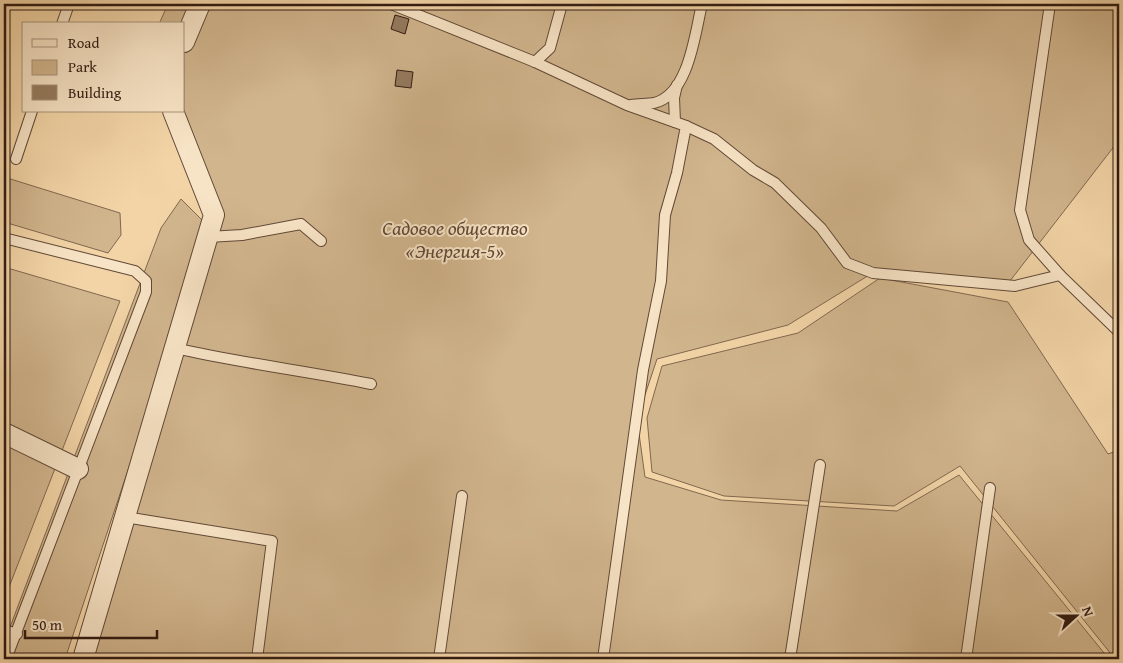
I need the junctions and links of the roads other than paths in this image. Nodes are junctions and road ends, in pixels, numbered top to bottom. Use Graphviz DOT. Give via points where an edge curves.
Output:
graph roads {
  1 [pos="69,4"];
  2 [pos="200,4"];
  3 [pos="391,4"];
  4 [pos="562,4"];
  5 [pos="702,4"];
  6 [pos="1050,4"];
  7 [pos="63,22"];
  8 [pos="185,40"];
  9 [pos="536,62"];
  10 [pos="677,85"];
  11 [pos="627,105"];
  12 [pos="32,112"];
  13 [pos="173,112"];
  14 [pos="675,122"];
  15 [pos="686,126"];
  16 [pos="16,159"];
  17 [pos="208,237"];
  18 [pos="4,238"];
  19 [pos="321,241"];
  20 [pos="1060,275"];
  21 [pos="1119,332"];
  22 [pos="175,348"];
  23 [pos="371,384"];
  24 [pos="4,433"];
  25 [pos="820,465"];
  26 [pos="78,469"];
  27 [pos="990,488"];
  28 [pos="462,496"];
  29 [pos="125,517"];
  30 [pos="4,630"];
  31 [pos="17,634"];
  32 [pos="6,659"];
  33 [pos="83,659"];
  34 [pos="257,659"];
  35 [pos="439,659"];
  36 [pos="603,659"];
  37 [pos="790,659"];
  38 [pos="966,659"];
  1 -- 7 [label="lane"];
  2 -- 8 [label="street"];
  3 -- 9 [label="lane"];
  4 -- 9 [label="lane" via="550,48"];
  5 -- 10 [label="lane" via="684,74"];
  6 -- 20 [label="lane" via="1020,210 1030,240"];
  9 -- 11 [label="lane"];
  10 -- 11 [label="lane" via="655,103"];
  10 -- 14 [label="lane"];
  11 -- 14 [label="lane"];
  12 -- 16 [label="lane"];
  13 -- 17 [label="street" via="214,215"];
  14 -- 15 [label="lane"];
  15 -- 20 [label="lane" via="714,139 775,183 821,228 847,263 873,273 1015,286"];
  15 -- 36 [label="lane" via="677,173 664,215 661,281 643,370"];
  17 -- 19 [label="lane" via="242,236 301,224"];
  17 -- 22 [label="street"];
  18 -- 26 [label="lane" via="136,271 146,281 146,292"];
  20 -- 21 [label="lane"];
  22 -- 23 [label="lane" via="221,359"];
  22 -- 29 [label="street"];
  24 -- 26 [label="street"];
  25 -- 37 [label="lane"];
  26 -- 31 [label="lane"];
  27 -- 38 [label="lane"];
  28 -- 35 [label="lane"];
  29 -- 33 [label="street"];
  29 -- 34 [label="lane" via="272,541"];
  30 -- 31 [label="lane"];
  31 -- 32 [label="lane"];
}
